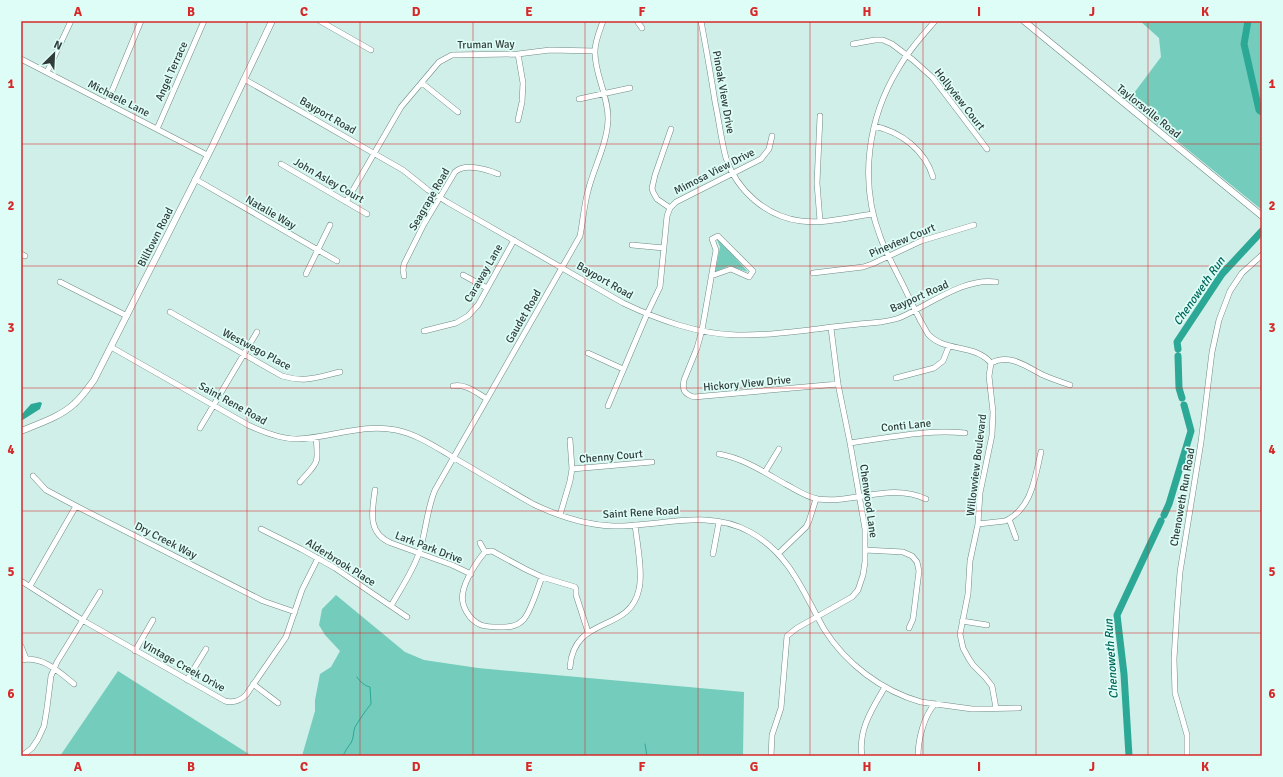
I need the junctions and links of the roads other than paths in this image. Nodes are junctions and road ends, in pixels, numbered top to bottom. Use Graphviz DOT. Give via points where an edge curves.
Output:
graph roads {
  1 [pos="71,21"];
  2 [pos="140,21"];
  3 [pos="204,21"];
  4 [pos="272,21"];
  5 [pos="320,21"];
  6 [pos="603,21"];
  7 [pos="637,21"];
  8 [pos="701,21"];
  9 [pos="935,21"];
  10 [pos="1024,21"];
  11 [pos="642,28"];
  12 [pos="853,44"];
  13 [pos="370,50"];
  14 [pos="595,51"];
  15 [pos="518,54"];
  16 [pos="907,56"];
  17 [pos="21,59"];
  18 [pos="47,72"];
  19 [pos="244,79"];
  20 [pos="422,83"];
  21 [pos="630,88"];
  22 [pos="604,94"];
  23 [pos="579,99"];
  24 [pos="107,103"];
  25 [pos="458,112"];
  26 [pos="820,116"];
  27 [pos="518,120"];
  28 [pos="874,126"];
  29 [pos="157,129"];
  30 [pos="671,129"];
  31 [pos="772,136"];
  32 [pos="987,149"];
  33 [pos="374,153"];
  34 [pos="207,155"];
  35 [pos="281,164"];
  36 [pos="732,173"];
  37 [pos="498,174"];
  38 [pos="933,177"];
  39 [pos="195,179"];
  40 [pos="440,198"];
  41 [pos="346,202"];
  42 [pos="670,208"];
  43 [pos="367,214"];
  44 [pos="873,214"];
  45 [pos="1262,216"];
  46 [pos="820,221"];
  47 [pos="974,225"];
  48 [pos="330,226"];
  49 [pos="514,240"];
  50 [pos="632,245"];
  51 [pos="664,248"];
  52 [pos="318,250"];
  53 [pos="1262,255"];
  54 [pos="889,257"];
  55 [pos="337,261"];
  56 [pos="563,268"];
  57 [pos="813,273"];
  58 [pos="306,274"];
  59 [pos="463,275"];
  60 [pos="404,276"];
  61 [pos="711,276"];
  62 [pos="60,282"];
  63 [pos="996,282"];
  64 [pos="487,288"];
  65 [pos="915,310"];
  66 [pos="170,312"];
  67 [pos="647,314"];
  68 [pos="127,316"];
  69 [pos="831,328"];
  70 [pos="702,330"];
  71 [pos="424,331"];
  72 [pos="257,332"];
  73 [pos="949,346"];
  74 [pos="112,347"];
  75 [pos="588,354"];
  76 [pos="244,355"];
  77 [pos="991,363"];
  78 [pos="624,369"];
  79 [pos="340,372"];
  80 [pos="896,378"];
  81 [pos="838,384"];
  82 [pos="1070,385"];
  83 [pos="453,386"];
  84 [pos="487,399"];
  85 [pos="214,405"];
  86 [pos="608,406"];
  87 [pos="200,428"];
  88 [pos="21,431"];
  89 [pos="965,433"];
  90 [pos="316,438"];
  91 [pos="570,440"];
  92 [pos="850,443"];
  93 [pos="779,449"];
  94 [pos="1041,452"];
  95 [pos="719,454"];
  96 [pos="454,458"];
  97 [pos="652,462"];
  98 [pos="572,469"];
  99 [pos="765,472"];
  100 [pos="33,476"];
  101 [pos="300,482"];
  102 [pos="375,490"];
  103 [pos="860,496"];
  104 [pos="816,499"];
  105 [pos="926,499"];
  106 [pos="76,506"];
  107 [pos="560,516"];
  108 [pos="1009,519"];
  109 [pos="720,522"];
  110 [pos="978,524"];
  111 [pos="635,525"];
  112 [pos="261,529"];
  113 [pos="1016,538"];
  114 [pos="480,544"];
  115 [pos="865,550"];
  116 [pos="485,552"];
  117 [pos="418,554"];
  118 [pos="713,554"];
  119 [pos="778,554"];
  120 [pos="318,558"];
  121 [pos="471,574"];
  122 [pos="542,577"];
  123 [pos="21,581"];
  124 [pos="30,586"];
  125 [pos="100,592"];
  126 [pos="391,606"];
  127 [pos="295,612"];
  128 [pos="407,617"];
  129 [pos="817,617"];
  130 [pos="84,620"];
  131 [pos="153,620"];
  132 [pos="962,621"];
  133 [pos="987,625"];
  134 [pos="909,628"];
  135 [pos="588,632"];
  136 [pos="21,646"];
  137 [pos="206,649"];
  138 [pos="135,651"];
  139 [pos="24,659"];
  140 [pos="570,667"];
  141 [pos="54,668"];
  142 [pos="187,680"];
  143 [pos="74,684"];
  144 [pos="253,684"];
  145 [pos="885,687"];
  146 [pos="278,703"];
  147 [pos="935,704"];
  148 [pos="996,708"];
  149 [pos="1019,708"];
  150 [pos="22,756"];
  151 [pos="772,756"];
  152 [pos="862,756"];
  153 [pos="918,756"];
  154 [pos="1187,756"];
  1 -- 18 [label="street"];
  2 -- 24 [label="street"];
  3 -- 29 [label="street, Angel Terrace"];
  4 -- 19 [label="main road, Billtown Road"];
  5 -- 13 [label="street"];
  6 -- 14 [label="street, Gaudet Road"];
  7 -- 11 [label="street"];
  8 -- 36 [label="street, Pinoak View Drive" via="726,158"];
  9 -- 16 [label="street"];
  10 -- 45 [label="main road, Taylorsville Road"];
  12 -- 16 [label="street, Hollyview Court" via="883,40"];
  14 -- 15 [label="street, Truman Way" via="550,50"];
  14 -- 22 [label="street, Gaudet Road"];
  15 -- 20 [label="street, Truman Way" via="452,55 439,62"];
  15 -- 27 [label="street" via="523,83"];
  16 -- 28 [label="street" via="889,84"];
  16 -- 32 [label="street, Hollyview Court" via="933,78"];
  17 -- 18 [label="street, Michaele Lane"];
  18 -- 24 [label="street, Michaele Lane"];
  19 -- 33 [label="street, Bayport Road"];
  19 -- 34 [label="main road, Billtown Road"];
  20 -- 25 [label="street"];
  20 -- 33 [label="street, Truman Way" via="401,107"];
  21 -- 22 [label="street"];
  22 -- 23 [label="street"];
  22 -- 56 [label="street, Gaudet Road" via="608,110 606,134 588,191 580,236"];
  24 -- 29 [label="street, Michaele Lane"];
  26 -- 46 [label="street"];
  28 -- 38 [label="street" via="906,139 929,165"];
  28 -- 44 [label="street" via="869,171"];
  29 -- 34 [label="street, Michaele Lane"];
  30 -- 42 [label="street" via="652,188 657,199"];
  31 -- 36 [label="street, Mimosa View Drive" via="769,149 764,156"];
  33 -- 40 [label="street, Bayport Road" via="407,172"];
  33 -- 41 [label="street, Truman Way"];
  34 -- 39 [label="main road, Billtown Road"];
  35 -- 41 [label="street, John Asley Court"];
  36 -- 42 [label="street, Mimosa View Drive" via="676,202"];
  36 -- 46 [label="street, Pinoak View Drive" via="749,195 769,211 791,220"];
  37 -- 40 [label="street, Seagrape Road" via="470,167 461,168 455,172"];
  39 -- 52 [label="street, Natalie Way"];
  39 -- 68 [label="main road, Billtown Road"];
  40 -- 49 [label="street, Bayport Road"];
  40 -- 60 [label="street, Seagrape Road" via="404,264"];
  41 -- 43 [label="street, John Asley Court"];
  42 -- 51 [label="street, Mimosa View Drive"];
  44 -- 46 [label="street, Pinoak View Drive"];
  44 -- 54 [label="street"];
  47 -- 54 [label="street, Pineview Court" via="921,241"];
  48 -- 52 [label="street"];
  49 -- 56 [label="street, Bayport Road"];
  49 -- 64 [label="street, Caraway Lane"];
  50 -- 51 [label="street"];
  51 -- 67 [label="street, Mimosa View Drive" via="660,287"];
  52 -- 55 [label="street, Natalie Way"];
  52 -- 58 [label="street"];
  53 -- 154 [label="street, Chenoweth Run Road" via="1242,273 1230,290 1218,320 1212,352 1201,442 1180,572 1177,610 1175,693 1187,735"];
  54 -- 57 [label="street, Pineview Court" via="863,267"];
  54 -- 65 [label="street"];
  56 -- 67 [label="street, Bayport Road"];
  56 -- 84 [label="street, Gaudet Road"];
  59 -- 64 [label="street"];
  61 -- 61 [label="street, Hickory View Drive" via="716,250 712,239 718,236 753,271 749,277 731,269"];
  61 -- 70 [label="street, Hickory View Drive"];
  62 -- 68 [label="street"];
  63 -- 65 [label="street, Bayport Road" via="982,281 969,284"];
  64 -- 71 [label="street, Caraway Lane" via="466,318"];
  65 -- 69 [label="street, Bayport Road" via="887,321"];
  65 -- 73 [label="street" via="928,334 936,341"];
  66 -- 76 [label="street, Westwego Place"];
  67 -- 70 [label="street, Bayport Road" via="670,323"];
  67 -- 78 [label="street, Mimosa View Drive"];
  68 -- 74 [label="main road, Billtown Road"];
  69 -- 70 [label="street, Bayport Road" via="758,335"];
  69 -- 81 [label="street, Chenwood Lane"];
  70 -- 81 [label="street, Hickory View Drive" via="684,380 684,392 689,396"];
  72 -- 76 [label="street"];
  73 -- 77 [label="street" via="973,351"];
  73 -- 80 [label="street" via="943,360 934,368"];
  74 -- 85 [label="street, Saint Rene Road"];
  74 -- 88 [label="main road, Billtown Road" via="94,380 73,404 59,414"];
  75 -- 78 [label="street"];
  76 -- 79 [label="street, Westwego Place" via="289,378 309,380"];
  76 -- 85 [label="street"];
  77 -- 82 [label="street" via="1015,360 1043,375"];
  77 -- 110 [label="street, Willowview Boulevard" via="989,376 993,412 992,435 980,493"];
  78 -- 86 [label="street, Mimosa View Drive"];
  81 -- 92 [label="street, Chenwood Lane"];
  83 -- 84 [label="street" via="466,387"];
  84 -- 96 [label="street, Gaudet Road"];
  85 -- 87 [label="street"];
  85 -- 90 [label="street, Saint Rene Road" via="248,425 272,435 296,439"];
  89 -- 92 [label="street, Conti Lane" via="935,432"];
  90 -- 96 [label="street, Saint Rene Road" via="357,429 397,430 421,439"];
  90 -- 101 [label="street" via="317,460"];
  91 -- 98 [label="street"];
  92 -- 103 [label="street, Chenwood Lane"];
  93 -- 99 [label="street"];
  94 -- 108 [label="street" via="1030,495 1024,505"];
  95 -- 99 [label="street" via="743,461"];
  96 -- 107 [label="street, Saint Rene Road" via="532,504"];
  96 -- 117 [label="street, Gaudet Road" via="433,497"];
  97 -- 98 [label="street, Chenny Court"];
  98 -- 107 [label="street"];
  99 -- 104 [label="street"];
  100 -- 106 [label="street, Dry Creek Way" via="46,490"];
  102 -- 117 [label="street, Lark Park Drive" via="372,516 380,536"];
  103 -- 104 [label="street" via="835,500"];
  103 -- 105 [label="street" via="892,492 912,494"];
  103 -- 115 [label="street, Chenwood Lane"];
  104 -- 119 [label="street" via="806,527"];
  106 -- 124 [label="street"];
  106 -- 127 [label="street, Dry Creek Way" via="263,601"];
  107 -- 111 [label="street, Saint Rene Road" via="593,524"];
  108 -- 110 [label="street"];
  108 -- 113 [label="street"];
  109 -- 111 [label="street, Saint Rene Road" via="695,519"];
  109 -- 118 [label="street"];
  109 -- 119 [label="street, Saint Rene Road" via="749,531"];
  110 -- 132 [label="street, Willowview Boulevard"];
  111 -- 135 [label="street" via="640,577 636,598 626,613"];
  112 -- 120 [label="street, Alderbrook Place"];
  114 -- 116 [label="street"];
  115 -- 129 [label="street, Chenwood Lane" via="863,575 858,590 852,597"];
  115 -- 134 [label="street" via="903,552 917,562 919,571 913,619"];
  116 -- 121 [label="street"];
  116 -- 122 [label="street" via="490,550"];
  117 -- 121 [label="street, Lark Park Drive"];
  117 -- 126 [label="street, Gaudet Road"];
  119 -- 129 [label="street, Saint Rene Road" via="791,569"];
  120 -- 126 [label="street, Alderbrook Place"];
  120 -- 127 [label="street, Vintage Creek Drive" via="302,590"];
  121 -- 122 [label="street" via="463,592 464,606 476,622 495,627 512,627 523,620"];
  122 -- 135 [label="street" via="576,588"];
  123 -- 124 [label="street, Vintage Creek Drive"];
  124 -- 130 [label="street, Vintage Creek Drive"];
  125 -- 130 [label="street"];
  126 -- 128 [label="street, Alderbrook Place"];
  127 -- 144 [label="street, Vintage Creek Drive" via="285,639"];
  129 -- 145 [label="street, Saint Rene Road" via="847,659"];
  129 -- 151 [label="street, Chenwood Lane" via="787,636 781,708 772,735"];
  130 -- 138 [label="street, Vintage Creek Drive"];
  130 -- 141 [label="street"];
  131 -- 138 [label="street"];
  132 -- 133 [label="street"];
  132 -- 148 [label="street, Willowview Boulevard" via="960,634 963,648 973,665 992,686"];
  135 -- 140 [label="street" via="575,647"];
  136 -- 139 [label="street"];
  137 -- 142 [label="street"];
  138 -- 142 [label="street, Vintage Creek Drive"];
  139 -- 141 [label="street" via="42,661"];
  141 -- 143 [label="street"];
  141 -- 150 [label="street" via="44,726 32,748"];
  142 -- 144 [label="street, Vintage Creek Drive" via="228,702 241,699"];
  144 -- 146 [label="street"];
  145 -- 147 [label="street, Saint Rene Road" via="913,700"];
  145 -- 152 [label="street" via="865,724 861,742"];
  147 -- 148 [label="street, Saint Rene Road" via="972,709"];
  147 -- 153 [label="street" via="929,710 920,737"];
  148 -- 149 [label="street, Saint Rene Road"];
}
